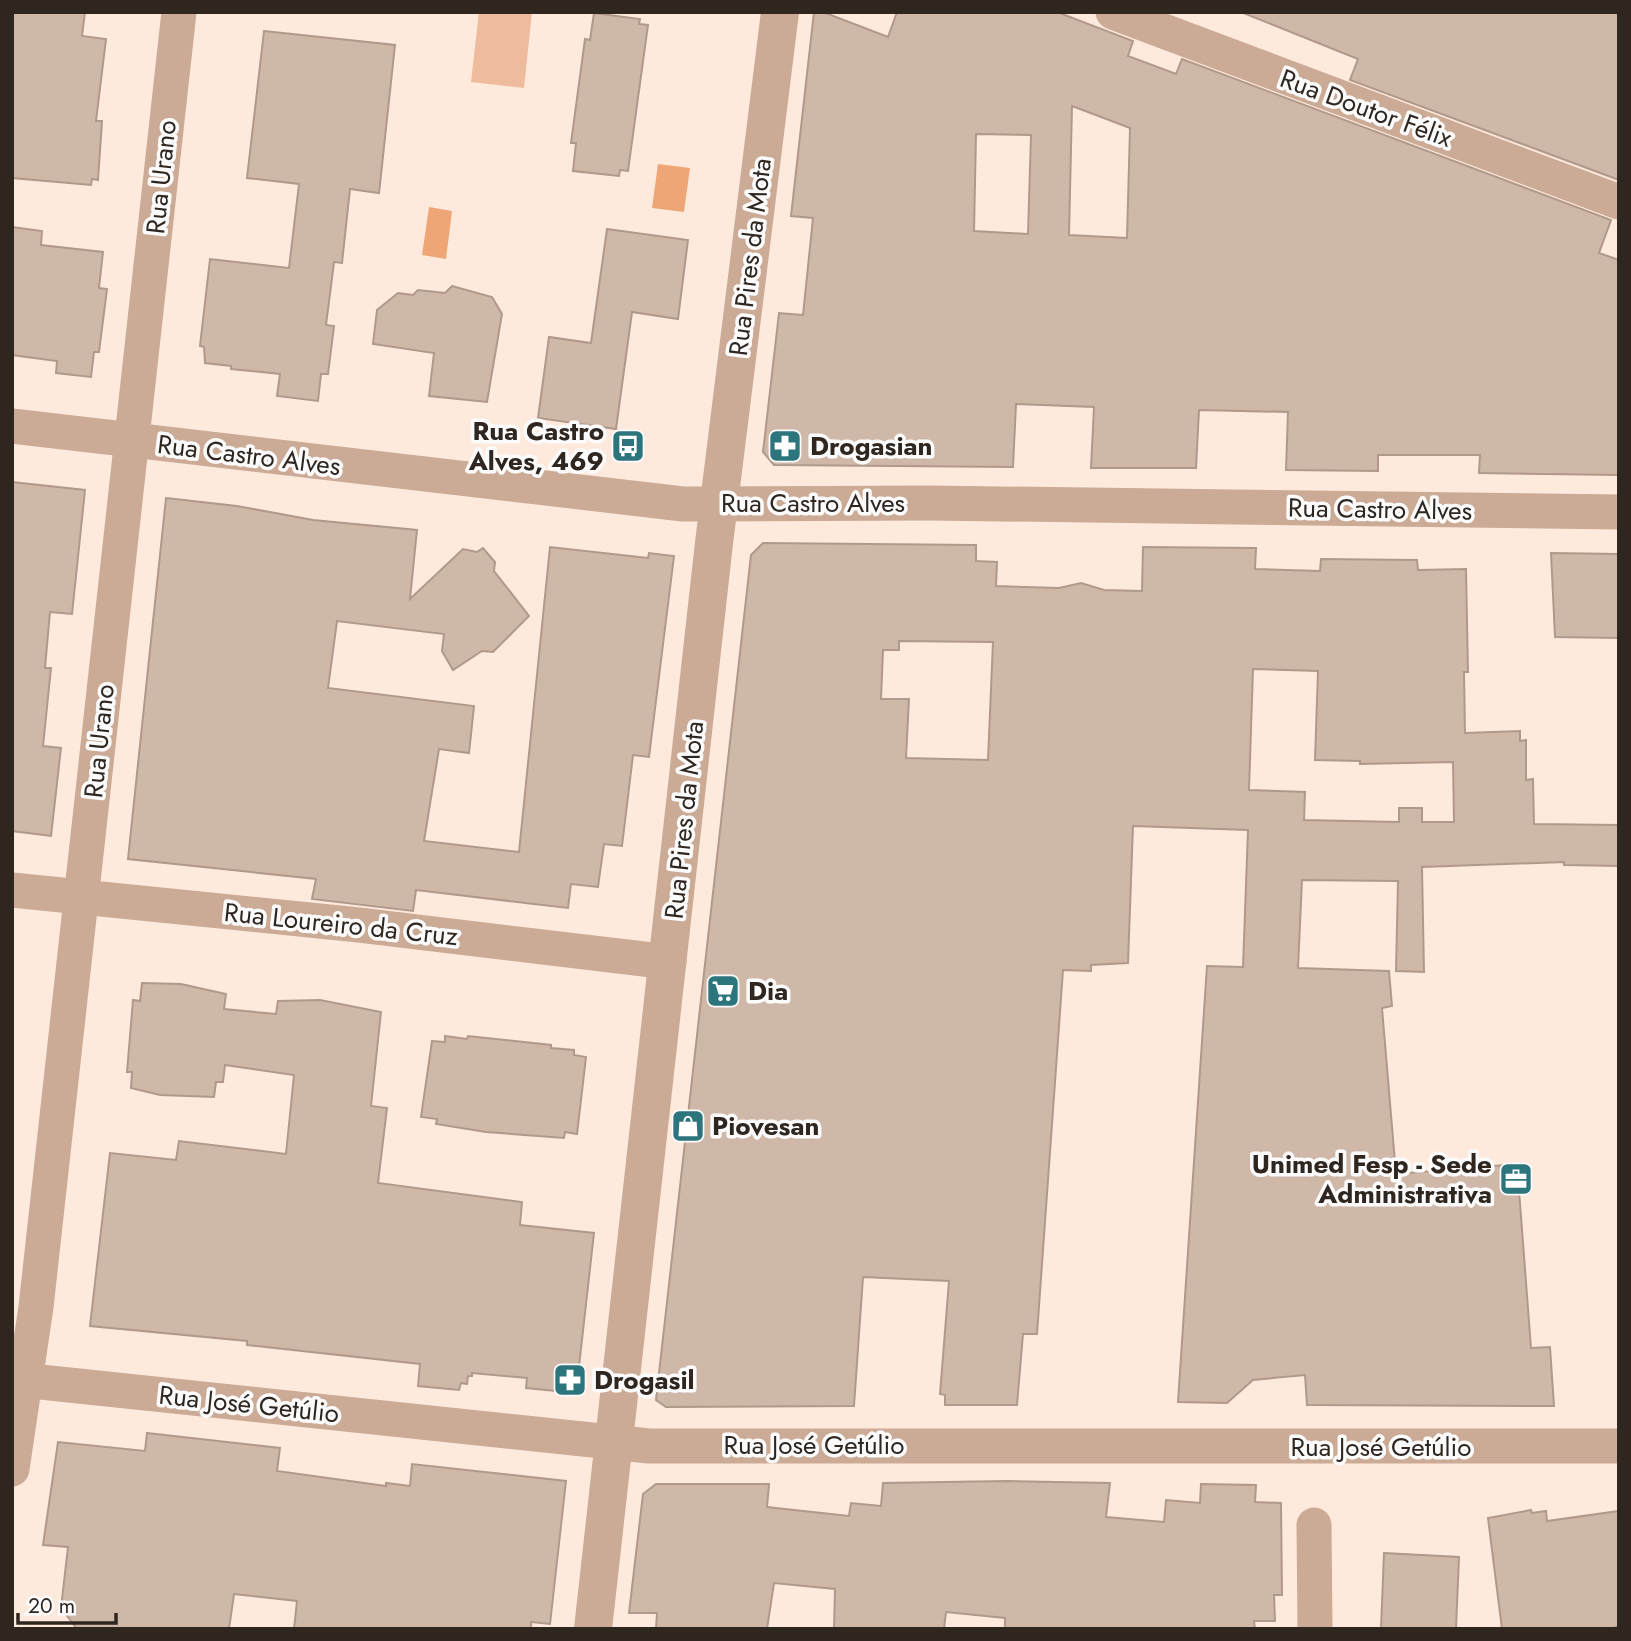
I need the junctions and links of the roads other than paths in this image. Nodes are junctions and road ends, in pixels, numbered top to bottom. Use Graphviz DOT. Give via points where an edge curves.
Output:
graph roads {
  1 [pos="179,12"];
  2 [pos="780,12"];
  3 [pos="1113,12"];
  4 [pos="1619,201"];
  5 [pos="12,426"];
  6 [pos="132,441"];
  7 [pos="720,504"];
  8 [pos="1619,512"];
  9 [pos="12,890"];
  10 [pos="82,897"];
  11 [pos="669,962"];
  12 [pos="19,1380"];
  13 [pos="613,1444"];
  14 [pos="1619,1446"];
  15 [pos="12,1469"];
  16 [pos="1314,1525"];
  17 [pos="593,1629"];
  18 [pos="1315,1629"];
  1 -- 6 [label="street, Rua Urano"];
  2 -- 7 [label="street, Rua Pires da Mota"];
  3 -- 4 [label="street, Rua Doutor Félix"];
  5 -- 6 [label="street, Rua Castro Alves"];
  6 -- 7 [label="street, Rua Castro Alves" via="623,499"];
  6 -- 10 [label="street, Rua Urano"];
  7 -- 8 [label="street, Rua Castro Alves"];
  7 -- 11 [label="street, Rua Pires da Mota"];
  9 -- 10 [label="street, Rua Loureiro da Cruz"];
  10 -- 11 [label="street, Rua Loureiro da Cruz"];
  10 -- 12 [label="street, Rua Urano"];
  11 -- 13 [label="street, Rua Pires da Mota"];
  12 -- 13 [label="street, Rua José Getúlio"];
  12 -- 15 [label="street, Rua Urano"];
  13 -- 14 [label="street, Rua José Getúlio"];
  13 -- 17 [label="street, Rua Pires da Mota"];
  16 -- 18 [label="street"];
}
